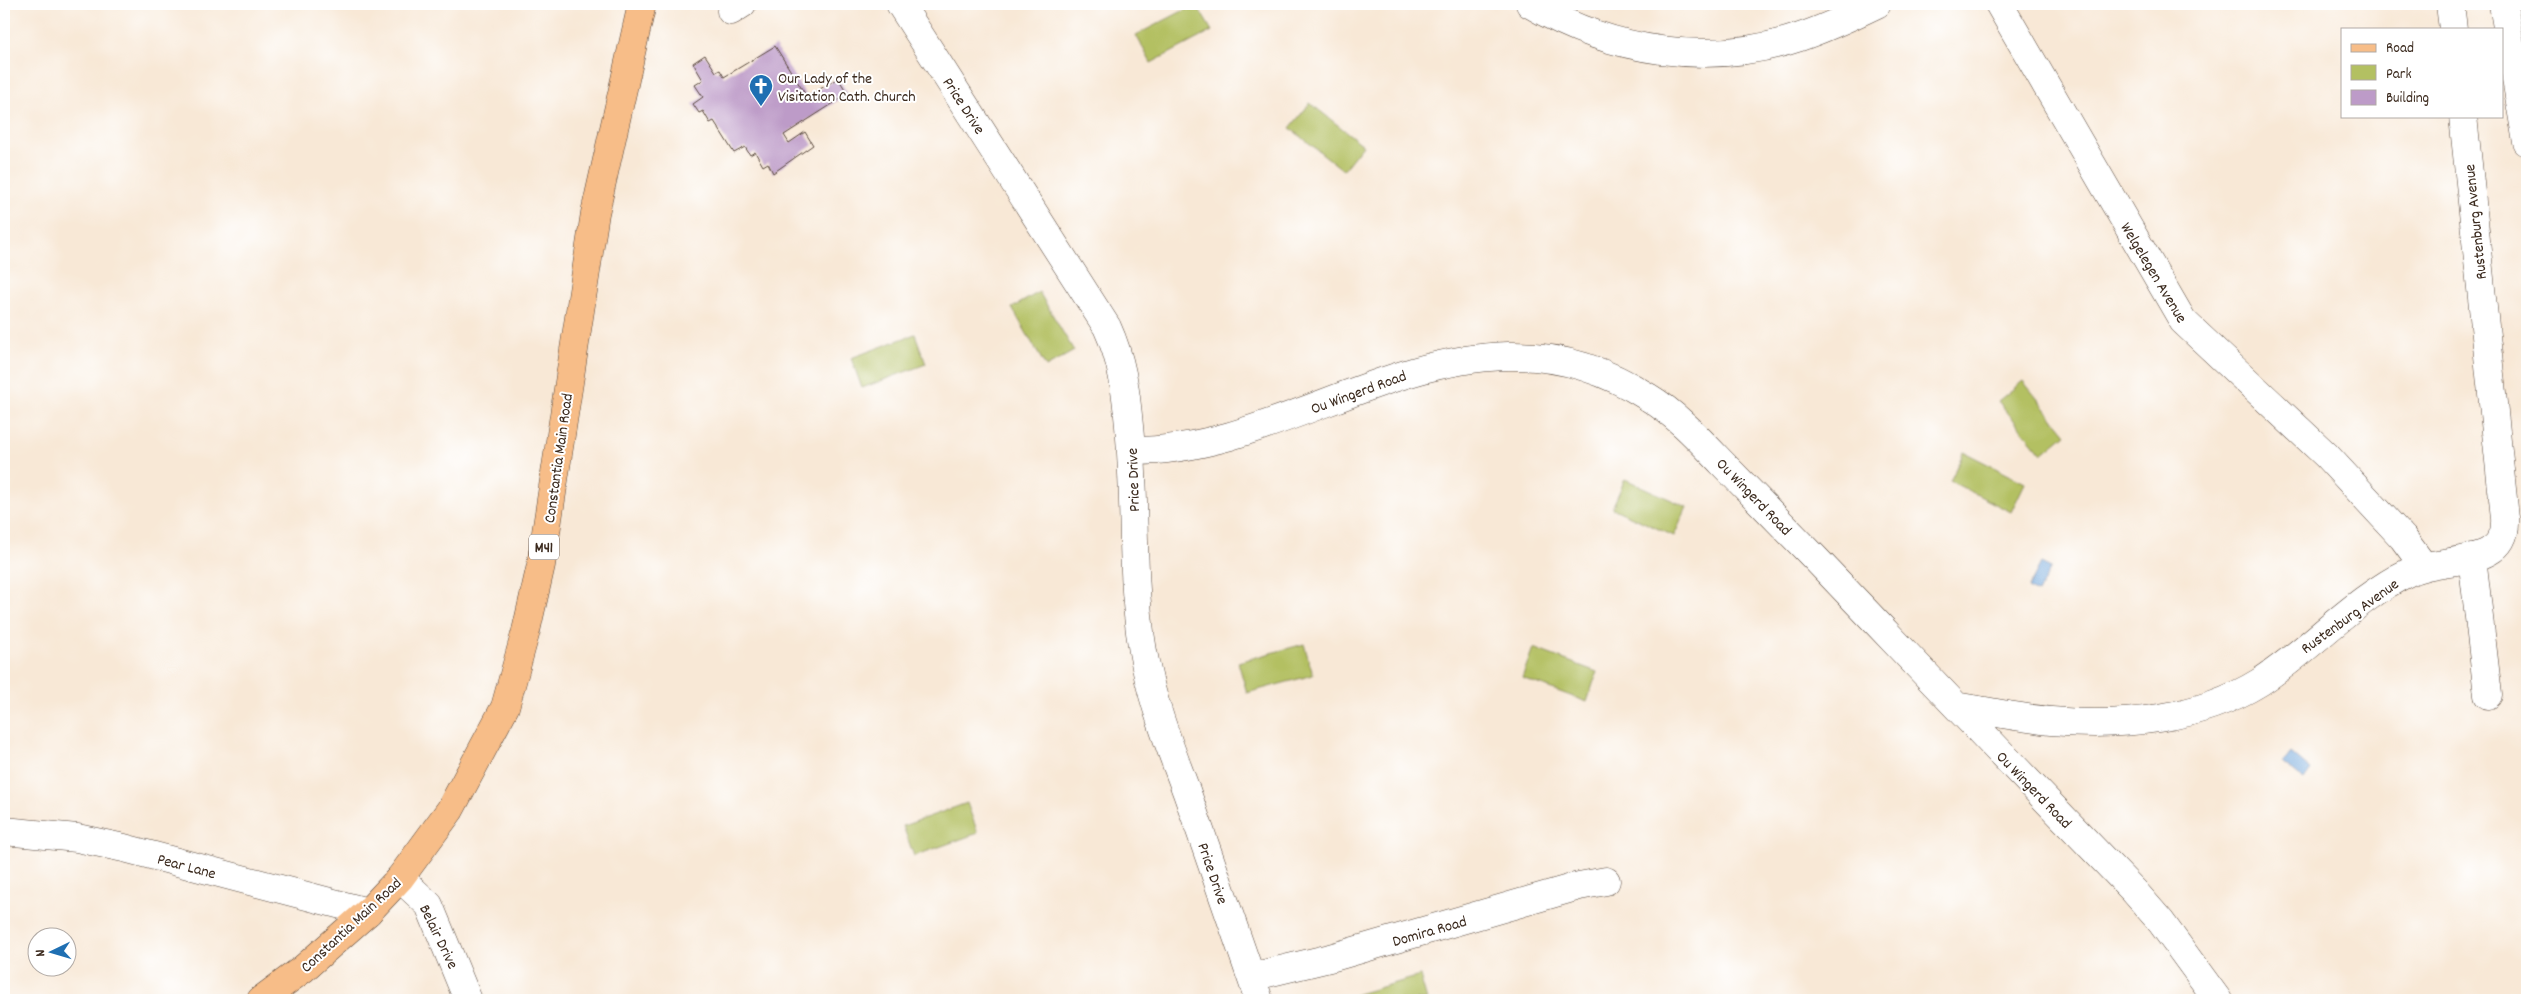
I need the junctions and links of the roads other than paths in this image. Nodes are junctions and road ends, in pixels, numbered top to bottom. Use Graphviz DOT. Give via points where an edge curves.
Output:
graph roads {
  1 [pos="642,4"];
  2 [pos="900,4"];
  3 [pos="1530,4"];
  4 [pos="1877,4"];
  5 [pos="1999,4"];
  6 [pos="2450,4"];
  7 [pos="2503,4"];
  8 [pos="2453,28"];
  9 [pos="2463,118"];
  10 [pos="2527,142"];
  11 [pos="1132,451"];
  12 [pos="2472,557"];
  13 [pos="2424,565"];
  14 [pos="2488,696"];
  15 [pos="1958,707"];
  16 [pos="5,825"];
  17 [pos="400,878"];
  18 [pos="1606,881"];
  19 [pos="368,912"];
  20 [pos="1255,989"];
  21 [pos="260,1000"];
  22 [pos="468,1000"];
  23 [pos="2218,1000"];
  1 -- 17 [label="main road, Constantia Main Road / M41" via="595,213 541,565 505,707 450,810"];
  2 -- 11 [label="street, Price Drive" via="1108,328 1121,360"];
  3 -- 4 [label="street" via="1574,27 1608,39 1700,54 1732,52 1799,38"];
  5 -- 13 [label="street, Welgelegen Avenue" via="2183,321 2326,455"];
  6 -- 8 [label="street"];
  7 -- 10 [label="street"];
  9 -- 12 [label="street, Rustenburg Avenue" via="2506,531 2491,552"];
  11 -- 15 [label="street, Ou Wingerd Road" via="1164,450 1256,429 1399,375 1456,361 1540,356 1587,367 1648,396 1696,436"];
  11 -- 20 [label="street, Price Drive" via="1135,582 1146,668"];
  12 -- 13 [label="street, Rustenburg Avenue"];
  12 -- 14 [label="street"];
  13 -- 15 [label="street, Rustenburg Avenue" via="2384,586 2259,682 2216,703 2182,714 2131,721 2076,722"];
  15 -- 23 [label="street, Ou Wingerd Road" via="2134,891"];
  16 -- 19 [label="street, Pear Lane" via="124,848"];
  17 -- 19 [label="main road, Constantia Main Road / M41"];
  17 -- 22 [label="street, Belair Drive" via="429,905"];
  18 -- 20 [label="street, Domira Road" via="1330,958"];
  19 -- 21 [label="main road, Constantia Main Road / M41" via="303,969"];
}
